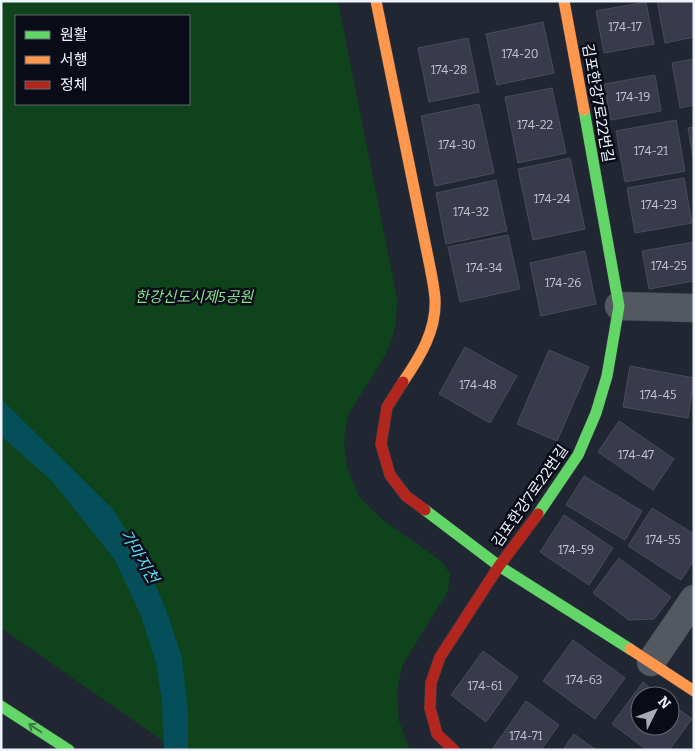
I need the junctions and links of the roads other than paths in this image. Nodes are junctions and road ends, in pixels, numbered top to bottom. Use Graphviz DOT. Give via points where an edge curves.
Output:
graph roads {
  1 [pos="376,1"];
  2 [pos="564,1"];
  3 [pos="619,306"];
  4 [pos="694,308"];
  5 [pos="499,566"];
  6 [pos="694,599"];
  7 [pos="651,662"];
  8 [pos="694,692"];
  9 [pos="1,706"];
  10 [pos="69,750"];
  11 [pos="454,750"];
  1 -- 5 [label="street" via="435,300 424,350 387,407 381,444 390,475 406,496"];
  2 -- 3 [label="street, 김포한강7로22번길"];
  3 -- 4 [label="street"];
  3 -- 5 [label="street, 김포한강7로22번길" via="607,376 578,455"];
  5 -- 7 [label="street"];
  5 -- 11 [label="street, 김포한강7로22번길" via="440,658 431,683 430,708 437,734"];
  6 -- 7 [label="street"];
  7 -- 8 [label="street"];
  10 -- 9 [label="street, one-way"];
}
